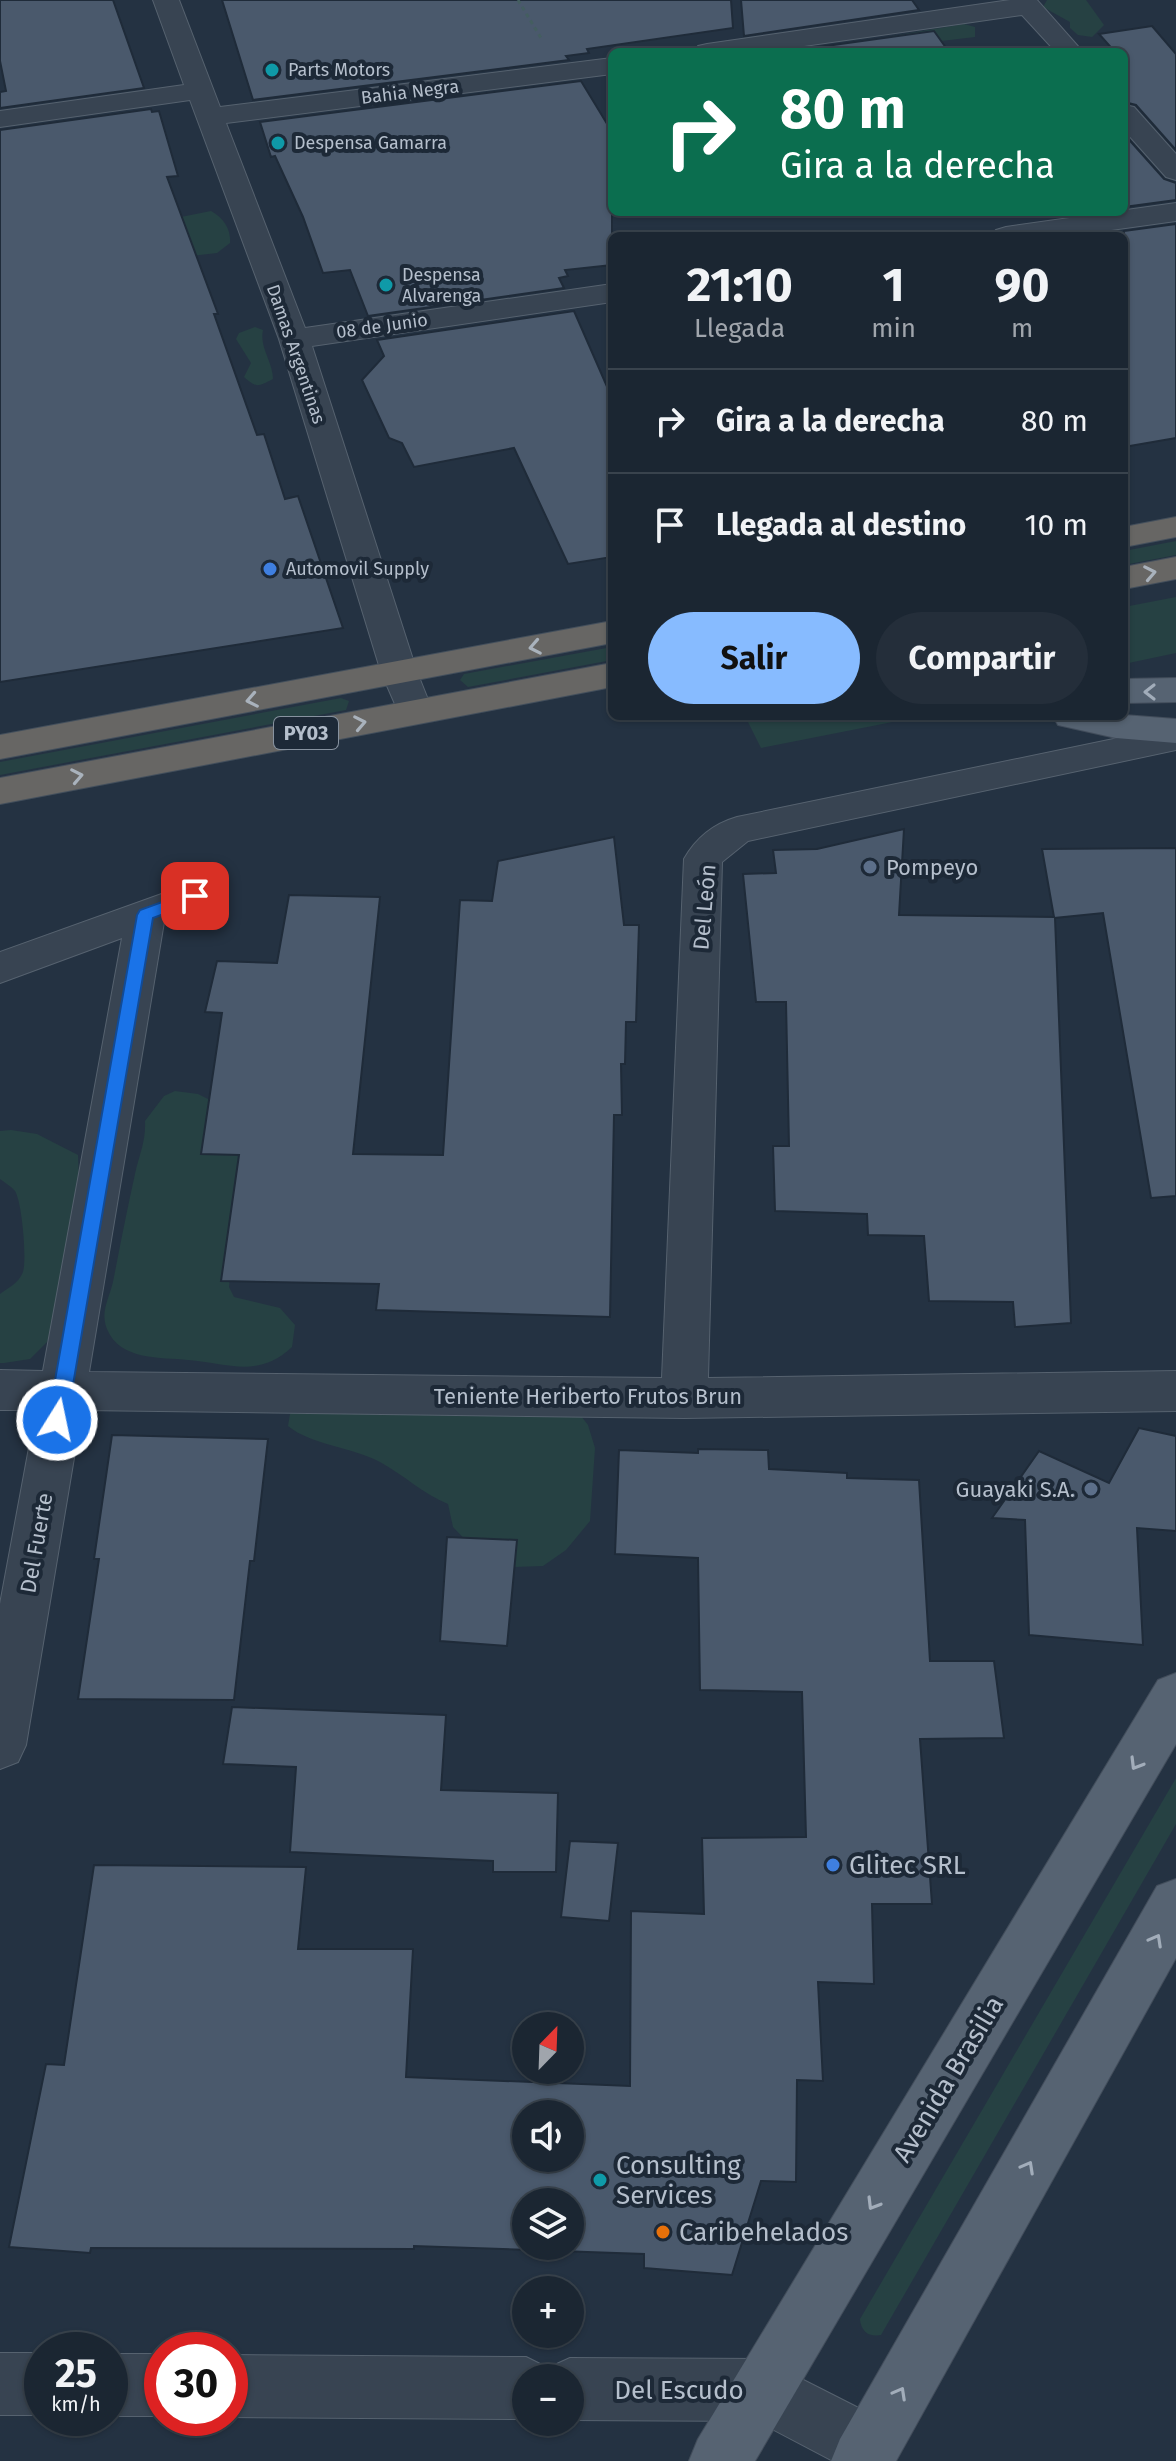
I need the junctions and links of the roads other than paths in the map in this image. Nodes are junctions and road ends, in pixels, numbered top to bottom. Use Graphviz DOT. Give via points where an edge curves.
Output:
graph roads {
  1 [pos="166,0"];
  2 [pos="1026,3"];
  3 [pos="733,48"];
  4 [pos="1066,48"];
  5 [pos="608,66"];
  6 [pos="203,104"];
  7 [pos="1128,117"];
  8 [pos="0,119"];
  9 [pos="1176,171"];
  10 [pos="1176,212"];
  11 [pos="1034,232"];
  12 [pos="608,294"];
  13 [pos="294,339"];
  14 [pos="1176,527"];
  15 [pos="1128,536"];
  16 [pos="1176,568"];
  17 [pos="1128,577"];
  18 [pos="608,633"];
  19 [pos="399,672"];
  20 [pos="608,676"];
  21 [pos="1176,690"];
  22 [pos="1128,691"];
  23 [pos="415,712"];
  24 [pos="1089,720"];
  25 [pos="1176,731"];
  26 [pos="1176,738"];
  27 [pos="0,747"];
  28 [pos="0,791"];
  29 [pos="195,896"];
  30 [pos="146,915"];
  31 [pos="0,968"];
  32 [pos="0,1390"];
  33 [pos="62,1390"];
  34 [pos="1176,1391"];
  35 [pos="684,1398"];
  36 [pos="1176,1697"];
  37 [pos="0,1745"];
  38 [pos="1176,1905"];
  39 [pos="0,2384"];
  40 [pos="24,2384"];
  41 [pos="248,2386"];
  42 [pos="512,2388"];
  43 [pos="584,2389"];
  44 [pos="762,2390"];
  45 [pos="866,2454"];
  46 [pos="720,2461"];
  1 -- 6 [label="street, Damas Argentinas"];
  2 -- 3 [label="street"];
  2 -- 4 [label="street"];
  5 -- 6 [label="street, Bahia Negra"];
  6 -- 8 [label="street, Bahia Negra"];
  6 -- 13 [label="street, Damas Argentinas"];
  7 -- 9 [label="street"];
  10 -- 11 [label="street"];
  12 -- 13 [label="street, 08 de Junio"];
  13 -- 19 [label="street, Damas Argentinas"];
  14 -- 15 [label="highway"];
  17 -- 16 [label="highway, one-way"];
  18 -- 19 [label="highway, PY03, one-way"];
  19 -- 23 [label="street, Damas Argentinas"];
  19 -- 27 [label="highway, PY03, one-way"];
  20 -- 23 [label="highway, PY03"];
  21 -- 22 [label="main road, one-way"];
  28 -- 23 [label="highway, PY03, one-way"];
  24 -- 25 [label="main road"];
  26 -- 35 [label="street, Del León" via="737,830 703,859"];
  29 -- 30 [label="street"];
  30 -- 31 [label="street"];
  30 -- 33 [label="street, Del Fuerte"];
  32 -- 33 [label="street, Teniente Heriberto Frutos Brun"];
  33 -- 35 [label="street, Teniente Heriberto Frutos Brun"];
  33 -- 37 [label="street, Del Fuerte"];
  34 -- 35 [label="street, Teniente Heriberto Frutos Brun"];
  36 -- 44 [label="main road, Avenida Brasilia, one-way"];
  45 -- 38 [label="main road, one-way"];
  39 -- 40 [label="street"];
  41 -- 42 [label="street"];
  43 -- 44 [label="street, Del Escudo"];
  44 -- 45 [label="street, Del Escudo"];
  44 -- 46 [label="main road, Avenida Brasilia"];
}
